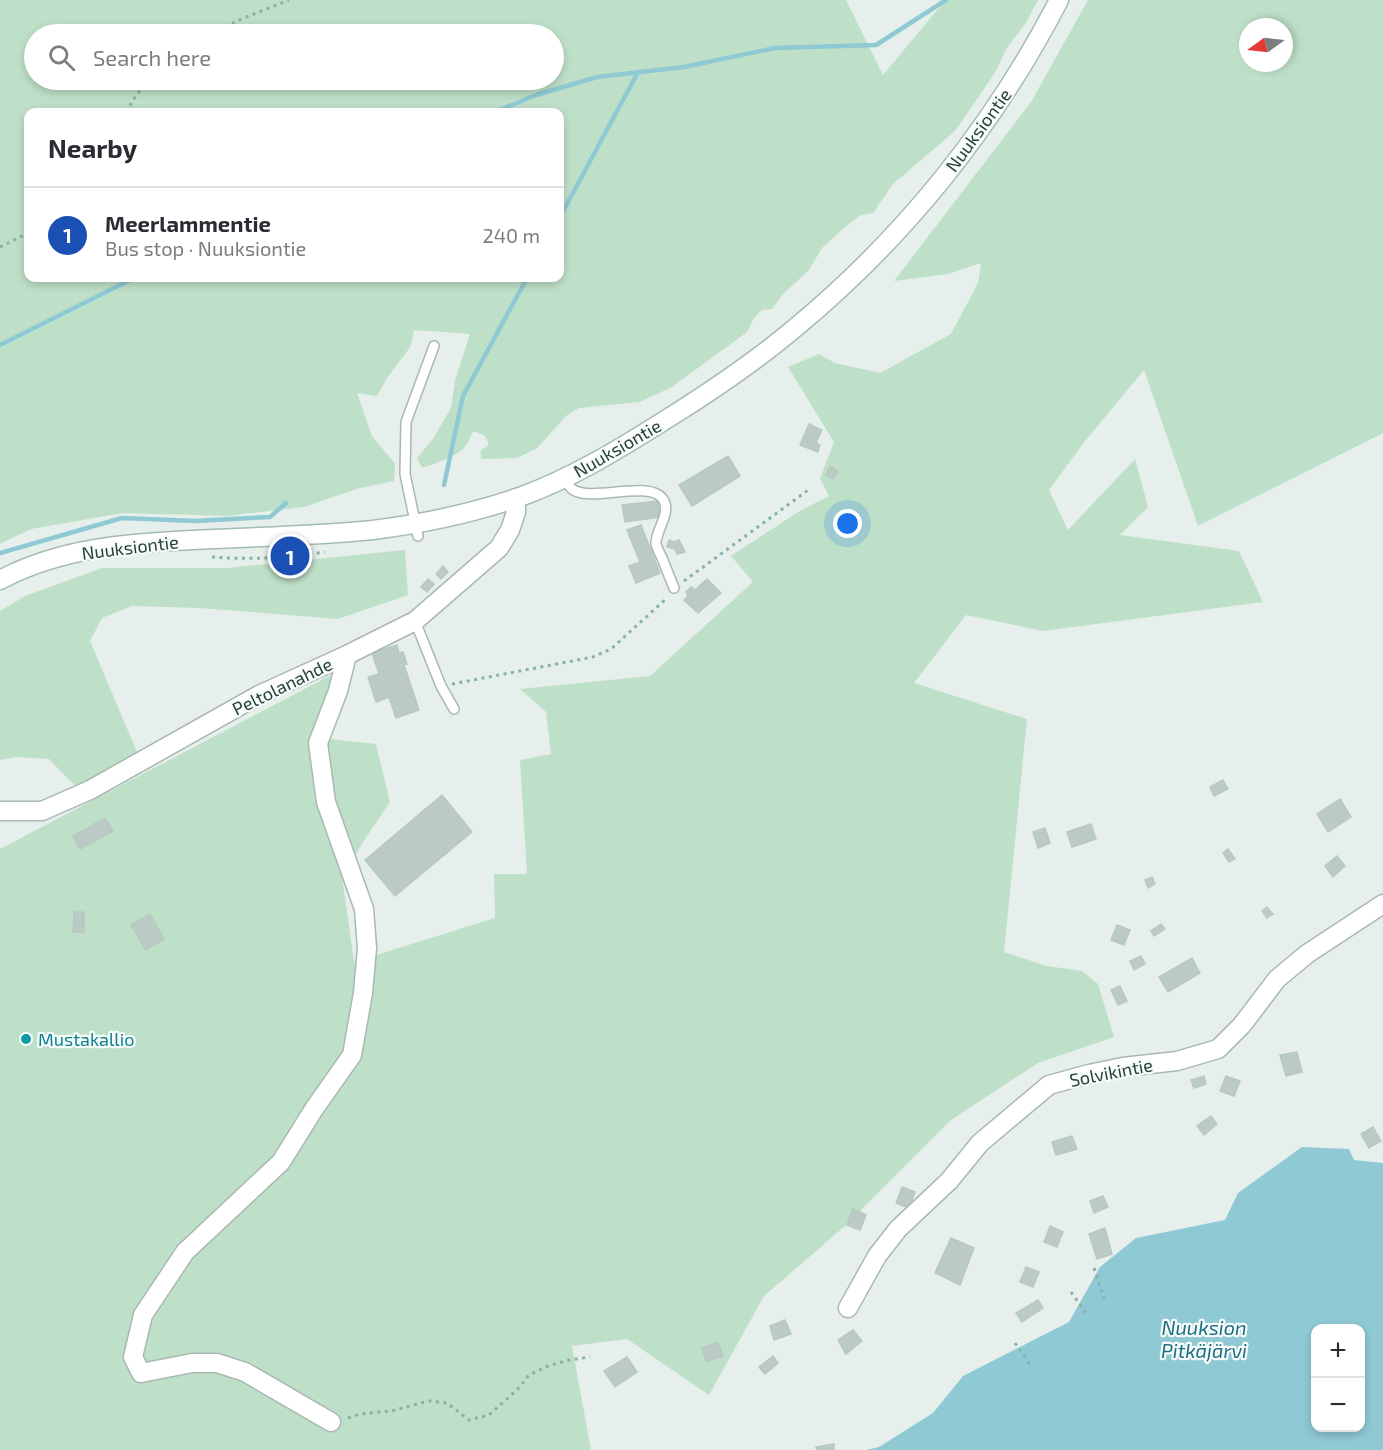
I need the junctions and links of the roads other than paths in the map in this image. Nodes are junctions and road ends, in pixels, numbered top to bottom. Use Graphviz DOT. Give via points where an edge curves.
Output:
graph roads {
  1 [pos="1059,0"];
  2 [pos="434,346"];
  3 [pos="564,478"];
  4 [pos="516,498"];
  5 [pos="416,530"];
  6 [pos="0,580"];
  7 [pos="674,588"];
  8 [pos="415,621"];
  9 [pos="347,655"];
  10 [pos="454,709"];
  11 [pos="0,811"];
  12 [pos="1383,904"];
  13 [pos="848,1308"];
  14 [pos="331,1422"];
  1 -- 3 [label="street, Nuuksiontie" via="973,140 873,257 804,321 754,360 654,427"];
  2 -- 5 [label="lane" via="406,422 405,474"];
  3 -- 4 [label="street, Nuuksiontie"];
  3 -- 7 [label="lane" via="579,493 630,490 653,493 663,499 666,511 656,544"];
  4 -- 5 [label="street, Nuuksiontie"];
  4 -- 8 [label="street, Peltolanahde" via="510,530 499,548"];
  5 -- 6 [label="street, Nuuksiontie" via="137,543 96,548"];
  8 -- 9 [label="street, Peltolanahde"];
  8 -- 10 [label="lane"];
  9 -- 11 [label="street, Peltolanahde" via="260,695 90,789 42,811"];
  9 -- 14 [label="street" via="318,743 326,802 364,909 367,948 352,1055 281,1162 185,1252 143,1315 133,1357 141,1373 192,1363 217,1364 245,1372"];
  12 -- 13 [label="street, Solvikintie" via="1307,954 1277,979 1242,1025 1218,1048 1177,1061 1123,1067 1049,1085 980,1143 949,1181 898,1229 877,1256"];
}
